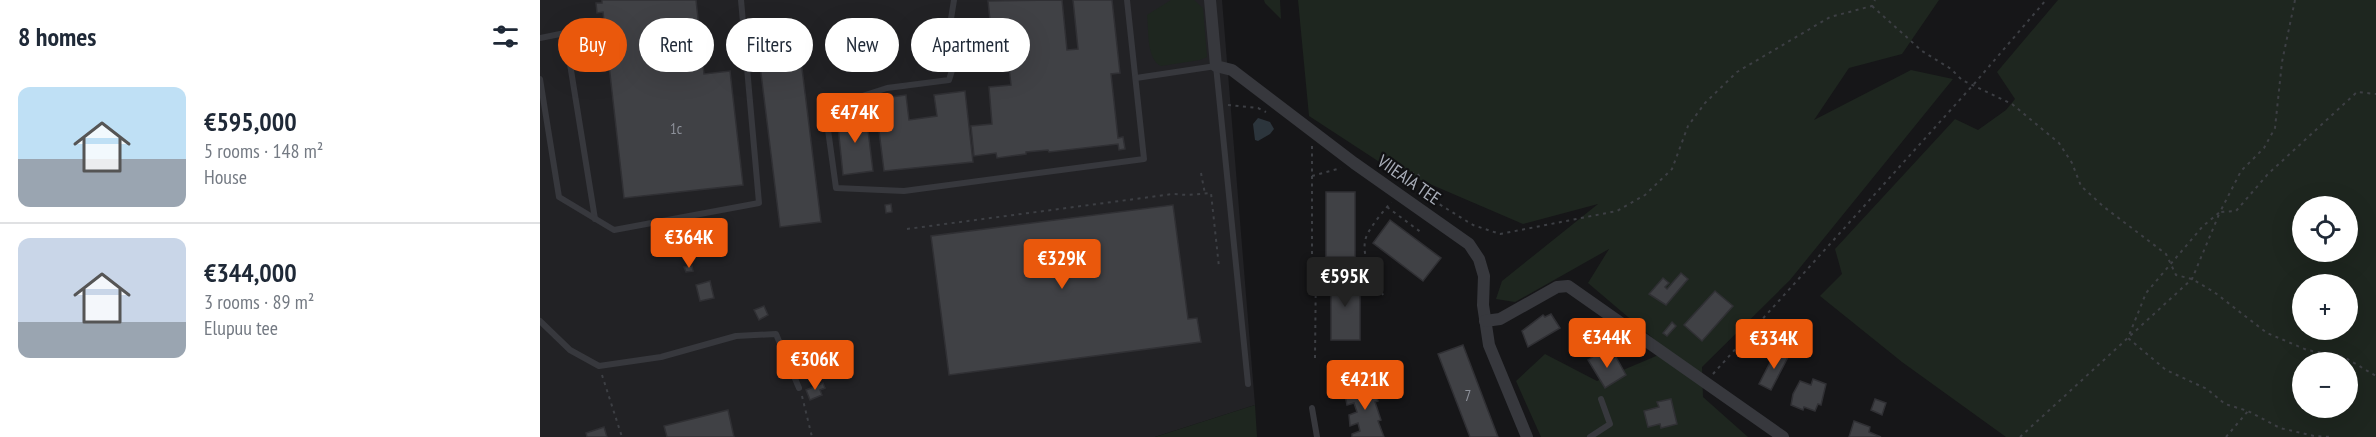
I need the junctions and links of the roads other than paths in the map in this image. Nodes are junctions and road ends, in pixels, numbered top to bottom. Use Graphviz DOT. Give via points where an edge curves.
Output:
graph roads {
  1 [pos="741,0"];
  2 [pos="954,0"];
  3 [pos="1127,0"];
  4 [pos="1210,0"];
  5 [pos="540,38"];
  6 [pos="1216,66"];
  7 [pos="1136,78"];
  8 [pos="540,79"];
  9 [pos="595,219"];
  10 [pos="540,321"];
  11 [pos="1485,321"];
  12 [pos="1248,384"];
  13 [pos="799,388"];
  14 [pos="1601,399"];
  15 [pos="1312,408"];
  16 [pos="1317,437"];
  17 [pos="1527,437"];
  18 [pos="1590,437"];
  19 [pos="1783,437"];
  1 -- 9 [label="lane" via="759,203 614,230"];
  2 -- 7 [label="lane" via="950,25 953,67 949,80 887,88 825,108 836,188 904,191 1144,159"];
  3 -- 7 [label="lane"];
  4 -- 6 [label="street"];
  5 -- 9 [label="lane" via="565,33"];
  6 -- 7 [label="lane"];
  6 -- 11 [label="street, VIIEAIA TEE" via="1232,70 1394,198 1469,244 1484,276"];
  6 -- 12 [label="lane"];
  8 -- 9 [label="lane" via="559,197"];
  10 -- 13 [label="lane" via="570,350 599,366 661,357 736,336 776,334"];
  11 -- 17 [label="street, VIIEAIA TEE" via="1489,345"];
  11 -- 19 [label="street" via="1500,319 1557,287 1568,286"];
  14 -- 18 [label="lane" via="1610,424"];
  15 -- 16 [label="lane"];
}
